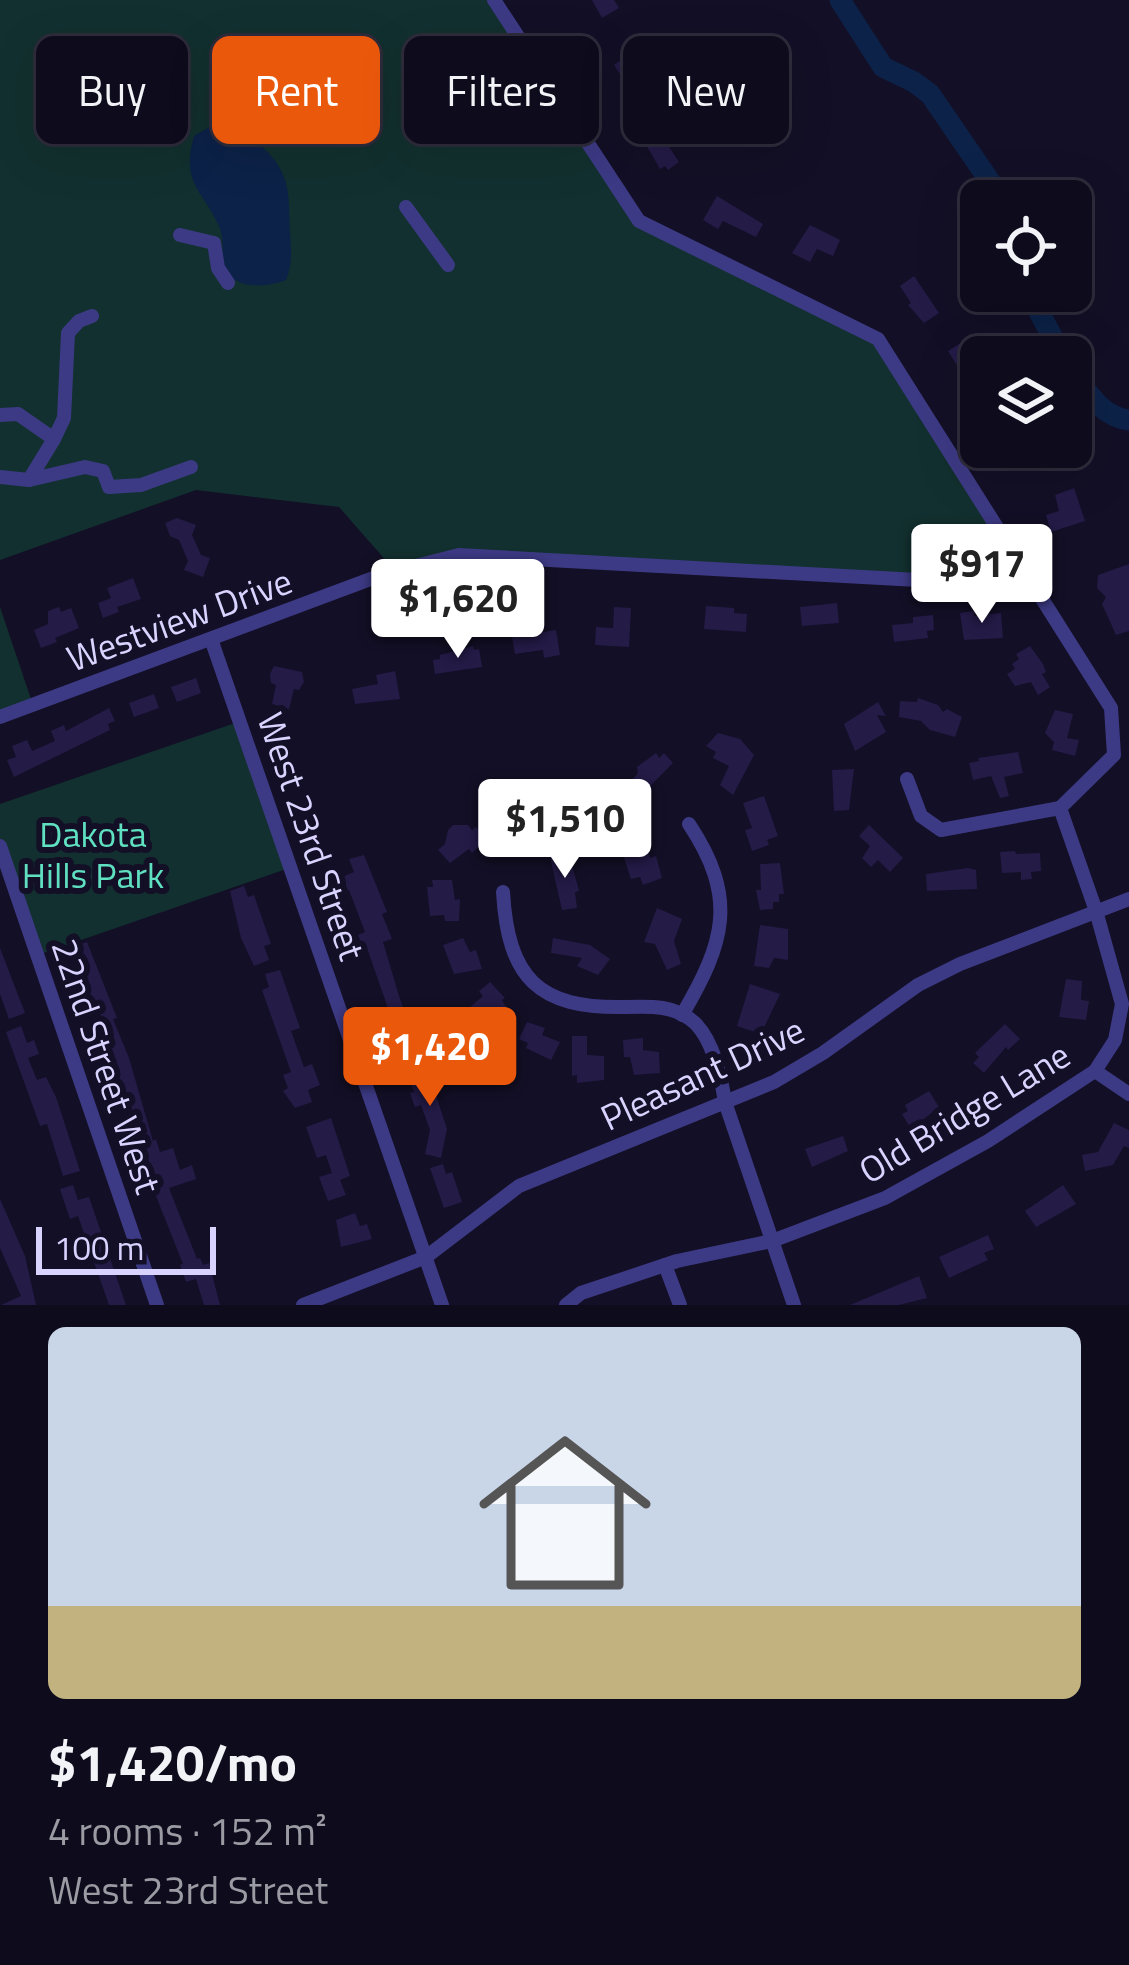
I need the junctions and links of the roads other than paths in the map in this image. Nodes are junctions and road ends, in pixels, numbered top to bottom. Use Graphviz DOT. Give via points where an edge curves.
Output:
graph roads {
  1 [pos="494,0"];
  2 [pos="406,207"];
  3 [pos="180,235"];
  4 [pos="448,265"];
  5 [pos="228,283"];
  6 [pos="92,316"];
  7 [pos="0,415"];
  8 [pos="55,440"];
  9 [pos="191,467"];
  10 [pos="0,477"];
  11 [pos="28,480"];
  12 [pos="1015,554"];
  13 [pos="211,639"];
  14 [pos="0,717"];
  15 [pos="907,779"];
  16 [pos="1060,808"];
  17 [pos="689,824"];
  18 [pos="0,846"];
  19 [pos="503,892"];
  20 [pos="1129,899"];
  21 [pos="1096,911"];
  22 [pos="682,1015"];
  23 [pos="1095,1071"];
  24 [pos="1129,1094"];
  25 [pos="725,1102"];
  26 [pos="772,1241"];
  27 [pos="426,1257"];
  28 [pos="665,1265"];
  29 [pos="158,1305"];
  30 [pos="303,1305"];
  31 [pos="442,1305"];
  32 [pos="566,1305"];
  33 [pos="680,1305"];
  34 [pos="794,1305"];
  1 -- 12 [label="street" via="640,221 878,339"];
  2 -- 4 [label="street"];
  3 -- 5 [label="street" via="214,243"];
  6 -- 8 [label="street" via="68,333 64,418"];
  7 -- 8 [label="street" via="19,414"];
  8 -- 11 [label="street"];
  9 -- 11 [label="street" via="141,485 109,487 103,471 85,467"];
  10 -- 11 [label="street"];
  12 -- 13 [label="street, Westview Drive" via="954,582 459,555"];
  12 -- 16 [label="street" via="1111,708 1114,755"];
  13 -- 14 [label="street, Westview Drive"];
  13 -- 27 [label="street, West 23rd Street"];
  15 -- 16 [label="street" via="920,816 941,830"];
  16 -- 21 [label="street, Old Bridge Lane"];
  17 -- 22 [label="street" via="712,863 722,917 712,962"];
  18 -- 29 [label="street, 22nd Street West"];
  19 -- 22 [label="street" via="511,951 542,991 581,1007 658,1006"];
  20 -- 21 [label="street, Pleasant Drive"];
  21 -- 23 [label="street, Old Bridge Lane" via="1122,1004 1115,1040"];
  21 -- 25 [label="street, Pleasant Drive" via="918,985 823,1053"];
  22 -- 25 [label="street" via="706,1038"];
  23 -- 24 [label="street"];
  23 -- 26 [label="street, Old Bridge Lane" via="885,1198"];
  25 -- 26 [label="street"];
  25 -- 27 [label="street, Pleasant Drive" via="519,1186"];
  26 -- 28 [label="street, Old Bridge Lane"];
  26 -- 34 [label="street"];
  27 -- 30 [label="street, Pleasant Drive"];
  27 -- 31 [label="street, West 23rd Street"];
  28 -- 32 [label="street, Old Bridge Lane"];
  28 -- 33 [label="street"];
}
